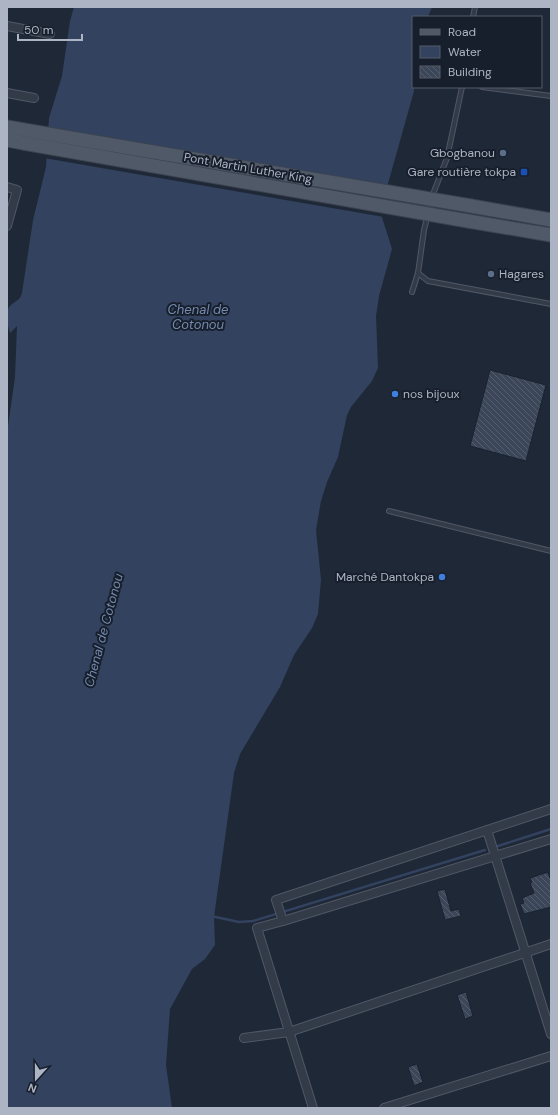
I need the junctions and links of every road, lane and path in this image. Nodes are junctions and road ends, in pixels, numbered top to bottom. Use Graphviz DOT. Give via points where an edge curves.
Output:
graph roads {
  1 [pos="7,26"];
  2 [pos="50,34"];
  3 [pos="462,88"];
  4 [pos="490,88"];
  5 [pos="7,93"];
  6 [pos="551,96"];
  7 [pos="34,98"];
  8 [pos="7,127"];
  9 [pos="24,136"];
  10 [pos="7,140"];
  11 [pos="7,187"];
  12 [pos="551,220"];
  13 [pos="7,226"];
  14 [pos="551,235"];
  15 [pos="418,273"];
  16 [pos="412,292"];
  17 [pos="551,304"];
  18 [pos="389,511"];
  19 [pos="551,551"];
  20 [pos="551,809"];
  21 [pos="487,830"];
  22 [pos="551,839"];
  23 [pos="496,856"];
  24 [pos="283,921"];
  25 [pos="551,944"];
  26 [pos="526,952"];
  27 [pos="289,1032"];
  28 [pos="551,1034"];
  29 [pos="244,1038"];
  30 [pos="551,1056"];
  31 [pos="314,1108"];
  32 [pos="384,1108"];
  1 -- 2 [label="street"];
  3 -- 15 [label="lane" via="447,158 433,194 424,230"];
  4 -- 6 [label="lane"];
  5 -- 7 [label="street"];
  8 -- 9 [label="main road"];
  9 -- 10 [label="main road"];
  9 -- 12 [label="main road, Pont Martin Luther King, bridge"];
  9 -- 14 [label="main road, Pont Martin Luther King, bridge"];
  11 -- 13 [label="street" via="17,190"];
  15 -- 16 [label="lane"];
  15 -- 17 [label="lane" via="428,281"];
  18 -- 19 [label="lane"];
  20 -- 21 [label="street"];
  21 -- 23 [label="street"];
  21 -- 24 [label="street" via="276,900"];
  22 -- 23 [label="street"];
  23 -- 24 [label="street"];
  23 -- 26 [label="street"];
  24 -- 27 [label="street" via="257,928"];
  25 -- 26 [label="street"];
  26 -- 27 [label="street"];
  26 -- 28 [label="street"];
  27 -- 29 [label="street"];
  27 -- 31 [label="street"];
  30 -- 32 [label="street"];
}
